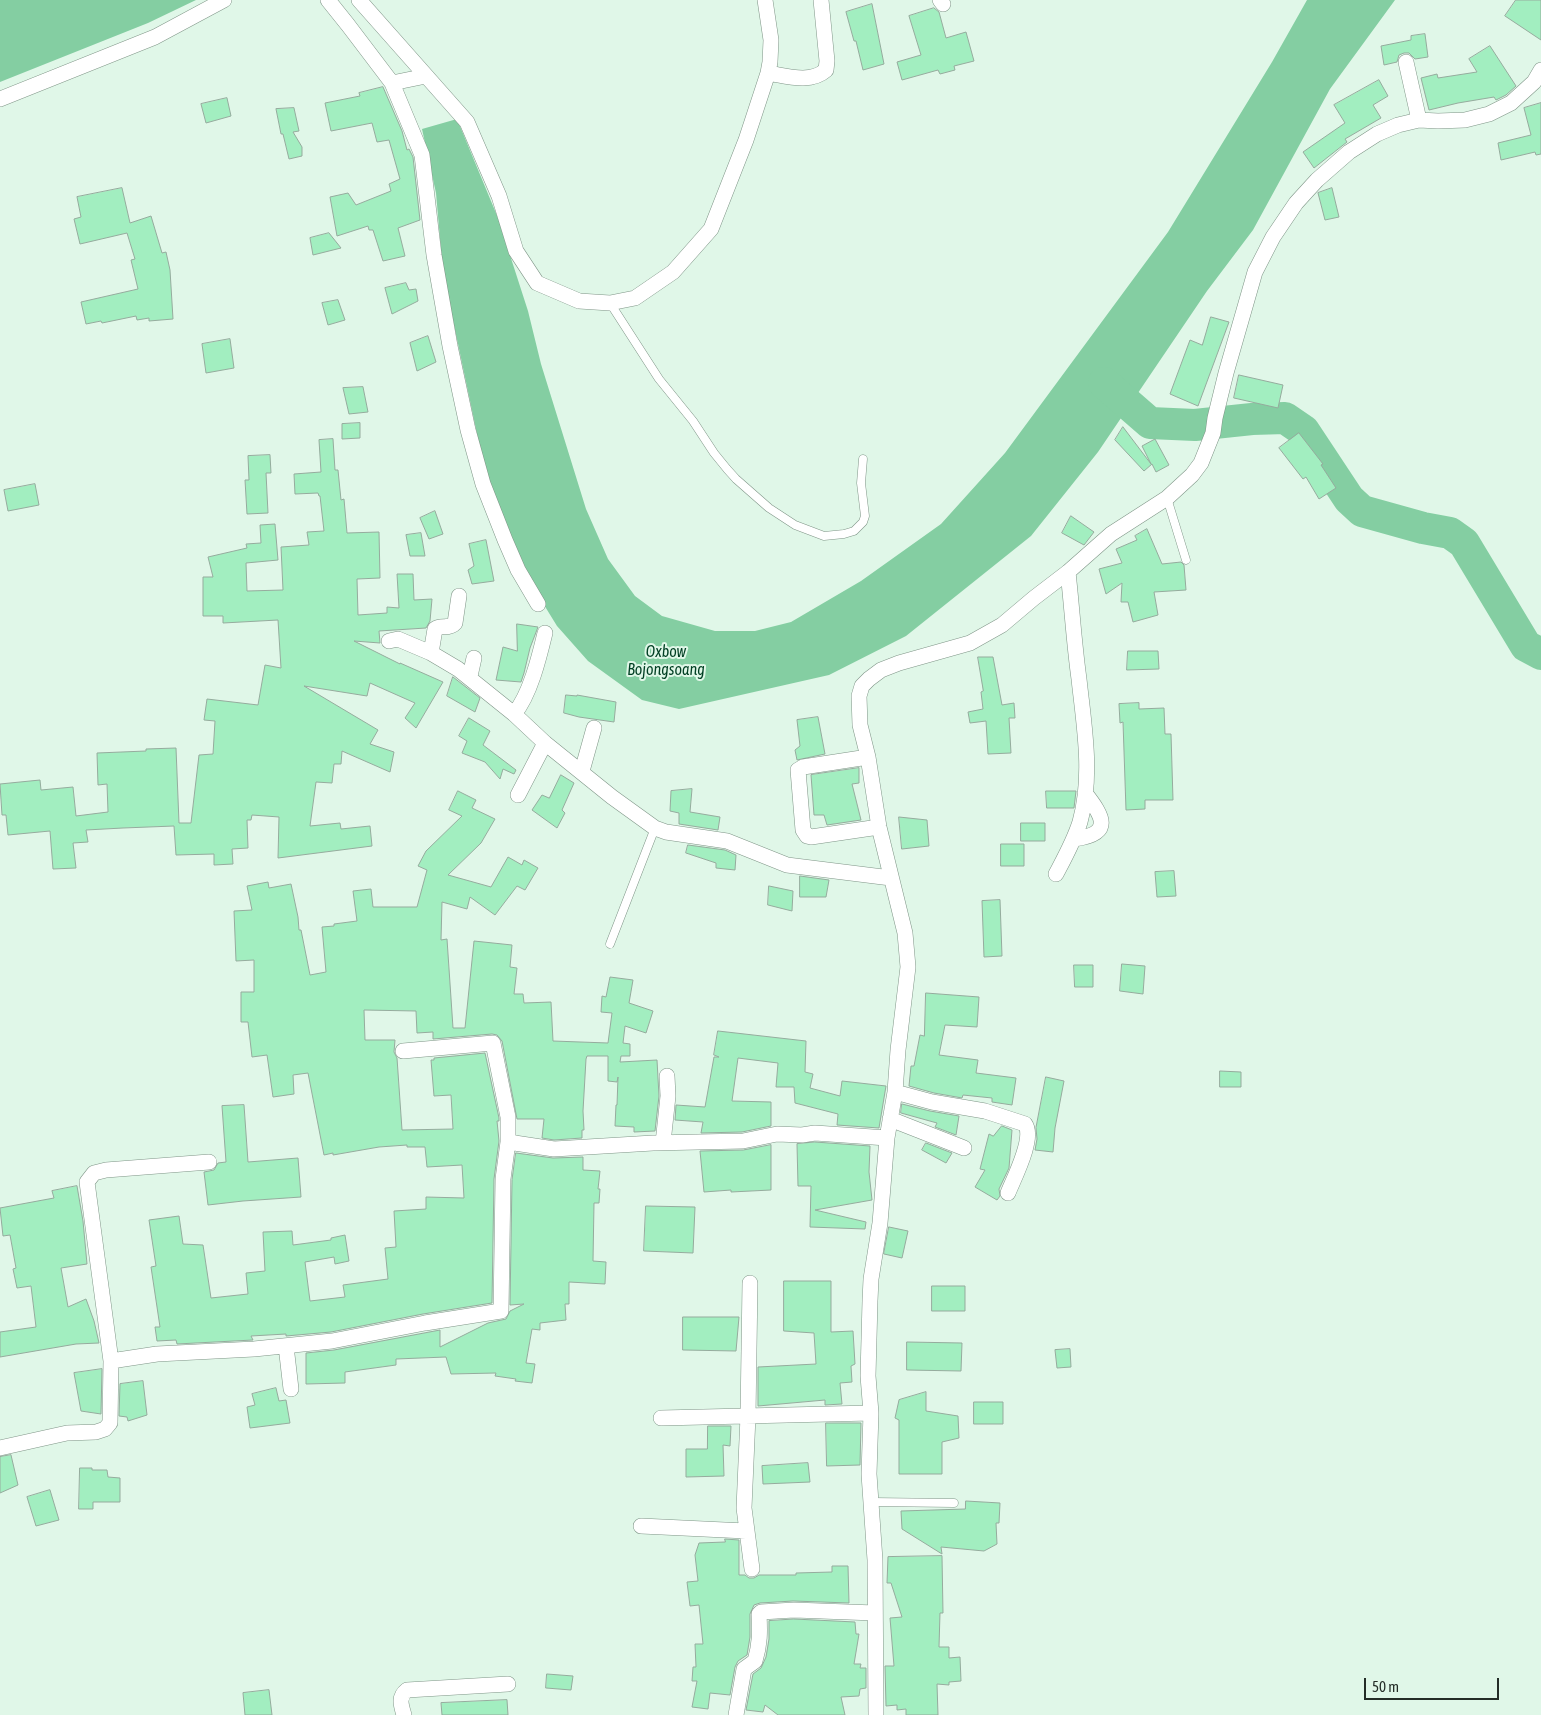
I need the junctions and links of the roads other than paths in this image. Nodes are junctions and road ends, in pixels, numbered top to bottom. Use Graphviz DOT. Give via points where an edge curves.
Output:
graph roads {
  1 [pos="224,0"];
  2 [pos="328,0"];
  3 [pos="359,0"];
  4 [pos="765,0"];
  5 [pos="821,0"];
  6 [pos="1406,62"];
  7 [pos="1541,70"];
  8 [pos="768,73"];
  9 [pos="426,76"];
  10 [pos="392,83"];
  11 [pos="0,99"];
  12 [pos="1419,120"];
  13 [pos="610,303"];
  14 [pos="863,459"];
  15 [pos="1168,498"];
  16 [pos="1186,560"];
  17 [pos="1068,572"];
  18 [pos="459,596"];
  19 [pos="538,604"];
  20 [pos="545,633"];
  21 [pos="388,641"];
  22 [pos="431,653"];
  23 [pos="474,658"];
  24 [pos="470,676"];
  25 [pos="514,714"];
  26 [pos="594,728"];
  27 [pos="545,743"];
  28 [pos="868,757"];
  29 [pos="582,771"];
  30 [pos="1085,793"];
  31 [pos="518,795"];
  32 [pos="879,827"];
  33 [pos="655,828"];
  34 [pos="1074,839"];
  35 [pos="1056,874"];
  36 [pos="891,878"];
  37 [pos="610,944"];
  38 [pos="403,1051"];
  39 [pos="667,1076"];
  40 [pos="895,1092"];
  41 [pos="890,1119"];
  42 [pos="887,1138"];
  43 [pos="508,1142"];
  44 [pos="663,1143"];
  45 [pos="964,1148"];
  46 [pos="209,1162"];
  47 [pos="1008,1193"];
  48 [pos="750,1283"];
  49 [pos="286,1346"];
  50 [pos="111,1361"];
  51 [pos="291,1389"];
  52 [pos="871,1413"];
  53 [pos="748,1416"];
  54 [pos="661,1418"];
  55 [pos="0,1448"];
  56 [pos="872,1502"];
  57 [pos="954,1503"];
  58 [pos="641,1526"];
  59 [pos="746,1531"];
  60 [pos="752,1569"];
  61 [pos="875,1613"];
  62 [pos="508,1684"];
  63 [pos="404,1715"];
  64 [pos="736,1715"];
  65 [pos="876,1715"];
  1 -- 11 [label="street" via="155,37"];
  2 -- 10 [label="street"];
  3 -- 9 [label="street"];
  4 -- 8 [label="street" via="771,40"];
  5 -- 8 [label="street" via="826,70 806,78"];
  6 -- 12 [label="street"];
  7 -- 12 [label="street" via="1534,82 1511,103 1489,114 1465,120"];
  8 -- 13 [label="street" via="711,229 673,272 635,298"];
  9 -- 10 [label="street"];
  9 -- 13 [label="street" via="467,122 499,196 516,251 537,283 579,301"];
  10 -- 19 [label="street" via="422,155 434,255 450,346 483,484 518,570"];
  12 -- 15 [label="street" via="1376,134 1350,152 1317,180 1273,237 1255,272 1213,433 1202,463"];
  13 -- 14 [label="lane" via="659,379 714,453 736,479 769,508 796,525 824,536 854,532 865,516 861,483"];
  15 -- 16 [label="lane"];
  15 -- 17 [label="street" via="1111,534"];
  17 -- 28 [label="street" via="1002,625 979,639 898,663 869,679 862,686 858,709"];
  17 -- 30 [label="street" via="1087,743"];
  18 -- 22 [label="street" via="455,623 451,627 435,629"];
  20 -- 25 [label="street" via="527,694"];
  21 -- 22 [label="street" via="398,639"];
  22 -- 24 [label="street"];
  23 -- 24 [label="street"];
  24 -- 25 [label="street"];
  25 -- 27 [label="street"];
  26 -- 29 [label="street"];
  27 -- 29 [label="street"];
  27 -- 31 [label="street"];
  28 -- 32 [label="street"];
  28 -- 32 [label="street" via="798,770 803,830 811,837"];
  29 -- 33 [label="street"];
  30 -- 34 [label="street"];
  30 -- 34 [label="street" via="1100,814 1101,828 1084,838"];
  32 -- 36 [label="street"];
  33 -- 36 [label="street" via="727,841 787,865"];
  33 -- 37 [label="lane"];
  34 -- 35 [label="street"];
  36 -- 40 [label="street" via="908,968"];
  38 -- 43 [label="street" via="493,1043 508,1117"];
  39 -- 44 [label="street"];
  40 -- 41 [label="street"];
  40 -- 47 [label="street" via="985,1111 1025,1124 1029,1133 1027,1142"];
  41 -- 42 [label="street"];
  41 -- 45 [label="street"];
  42 -- 44 [label="street" via="815,1132 777,1134 743,1141"];
  42 -- 52 [label="street" via="880,1223 871,1278 868,1376"];
  43 -- 44 [label="street" via="554,1149"];
  43 -- 49 [label="street" via="503,1179 501,1310 332,1341"];
  46 -- 50 [label="street" via="106,1170 94,1173 87,1182"];
  48 -- 53 [label="street"];
  49 -- 50 [label="street" via="157,1354"];
  49 -- 51 [label="street"];
  50 -- 55 [label="street" via="111,1420 108,1426 96,1432 68,1434"];
  52 -- 53 [label="street"];
  52 -- 56 [label="street" via="869,1474"];
  53 -- 54 [label="street"];
  53 -- 59 [label="street"];
  56 -- 57 [label="lane"];
  56 -- 61 [label="street"];
  58 -- 59 [label="street"];
  59 -- 60 [label="street"];
  61 -- 64 [label="street" via="761,1612 760,1645 755,1662 744,1669"];
  61 -- 65 [label="street"];
  62 -- 63 [label="street" via="407,1690 400,1699"];
}
